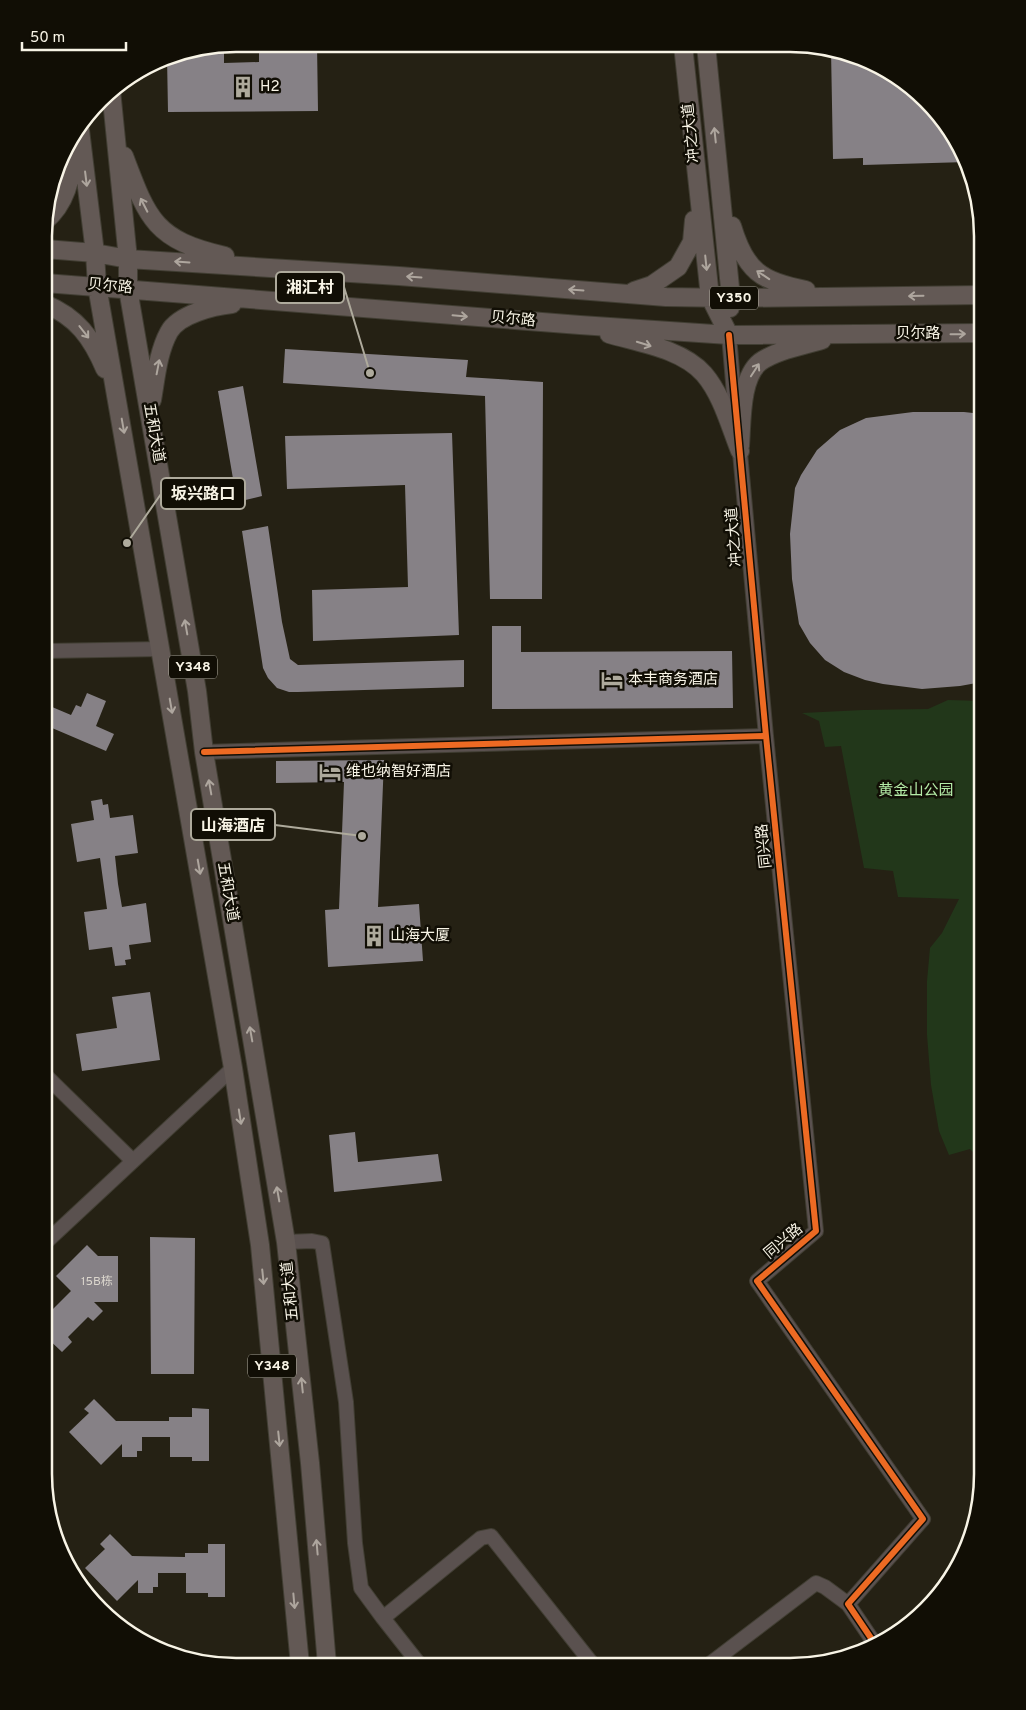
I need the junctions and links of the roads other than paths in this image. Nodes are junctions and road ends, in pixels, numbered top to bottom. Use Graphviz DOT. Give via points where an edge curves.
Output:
graph roads {
  1 [pos="684,52"];
  2 [pos="707,52"];
  3 [pos="112,100"];
  4 [pos="116,134"];
  5 [pos="81,139"];
  6 [pos="74,149"];
  7 [pos="697,180"];
  8 [pos="720,183"];
  9 [pos="54,212"];
  10 [pos="52,250"];
  11 [pos="95,253"];
  12 [pos="128,259"];
  13 [pos="277,268"];
  14 [pos="52,283"];
  15 [pos="97,286"];
  16 [pos="128,289"];
  17 [pos="624,293"];
  18 [pos="974,295"];
  19 [pos="843,297"];
  20 [pos="710,298"];
  21 [pos="731,298"];
  22 [pos="266,300"];
  23 [pos="52,306"];
  24 [pos="580,325"];
  25 [pos="974,333"];
  26 [pos="839,334"];
  27 [pos="729,335"];
  28 [pos="119,404"];
  29 [pos="150,415"];
  30 [pos="740,451"];
  31 [pos="52,650"];
  32 [pos="161,650"];
  33 [pos="766,736"];
  34 [pos="204,752"];
  35 [pos="233,1068"];
  36 [pos="52,1082"];
  37 [pos="133,1161"];
  38 [pos="52,1237"];
  39 [pos="286,1242"];
  40 [pos="848,1604"];
  41 [pos="383,1618"];
  42 [pos="871,1639"];
  43 [pos="299,1658"];
  44 [pos="325,1658"];
  45 [pos="414,1658"];
  46 [pos="588,1658"];
  47 [pos="718,1658"];
  1 -- 7 [label="main road, 冲之大道"];
  8 -- 2 [label="main road, 冲之大道, one-way"];
  3 -- 4 [label="main road, 五和大道 / Y348"];
  4 -- 12 [label="main road, 五和大道 / Y348"];
  13 -- 4 [label="main road, one-way" via="205,252 178,241 162,230 146,210"];
  5 -- 11 [label="main road, 五和大道 / Y348, one-way"];
  6 -- 9 [label="main road" via="68,187"];
  7 -- 17 [label="main road" via="692,242 678,267 652,286"];
  7 -- 20 [label="main road, 冲之大道, one-way"];
  19 -- 8 [label="main road, one-way" via="788,287 766,278 747,263 738,248"];
  8 -- 21 [label="main road, 冲之大道"];
  10 -- 11 [label="main road, 贝尔路 / Y350"];
  11 -- 12 [label="main road, 贝尔路 / Y350"];
  11 -- 15 [label="main road, 五和大道 / Y348"];
  13 -- 12 [label="main road, 贝尔路 / Y350, one-way"];
  12 -- 16 [label="main road, 五和大道 / Y348"];
  17 -- 13 [label="main road, 贝尔路 / Y350, one-way"];
  14 -- 15 [label="main road, 贝尔路"];
  15 -- 16 [label="main road, 贝尔路"];
  15 -- 28 [label="main road, 五和大道 / Y348"];
  16 -- 22 [label="main road, 贝尔路"];
  16 -- 29 [label="main road, 五和大道 / Y348"];
  17 -- 20 [label="main road, 贝尔路 / Y350"];
  18 -- 19 [label="main road, 贝尔路 / Y350, one-way"];
  19 -- 21 [label="main road, 贝尔路 / Y350"];
  20 -- 21 [label="main road, 贝尔路 / Y350"];
  20 -- 27 [label="main road, 冲之大道"];
  21 -- 27 [label="main road, 冲之大道"];
  22 -- 24 [label="main road, 贝尔路, one-way"];
  29 -- 22 [label="main road, one-way" via="158,363 170,330 184,319 211,307"];
  23 -- 28 [label="main road, one-way" via="62,310 80,327 97,350"];
  24 -- 27 [label="main road, 贝尔路"];
  24 -- 30 [label="main road, one-way" via="684,358 704,374 717,395"];
  26 -- 25 [label="main road, 贝尔路, one-way"];
  26 -- 27 [label="main road, 贝尔路"];
  30 -- 26 [label="main road, one-way" via="743,397 747,382 760,363 777,354"];
  27 -- 30 [label="street, 冲之大道"];
  28 -- 32 [label="main road, 五和大道 / Y348, one-way"];
  34 -- 29 [label="main road, 五和大道 / Y348, one-way" via="197,691"];
  30 -- 33 [label="street, 冲之大道"];
  31 -- 32 [label="street"];
  32 -- 35 [label="main road, 五和大道 / Y348, one-way"];
  33 -- 34 [label="street"];
  33 -- 40 [label="street, 同兴路" via="816,1231 757,1281 923,1520"];
  39 -- 34 [label="main road, 五和大道 / Y348, one-way"];
  35 -- 37 [label="street"];
  35 -- 43 [label="main road, 五和大道 / Y348, one-way" via="260,1245"];
  36 -- 37 [label="street"];
  37 -- 38 [label="street"];
  39 -- 41 [label="street" via="322,1243 346,1402 361,1588"];
  44 -- 39 [label="main road, 五和大道 / Y348, one-way" via="310,1463"];
  40 -- 42 [label="street"];
  40 -- 47 [label="street" via="816,1583"];
  41 -- 45 [label="street"];
  41 -- 46 [label="street" via="481,1538 491,1536"];
}
